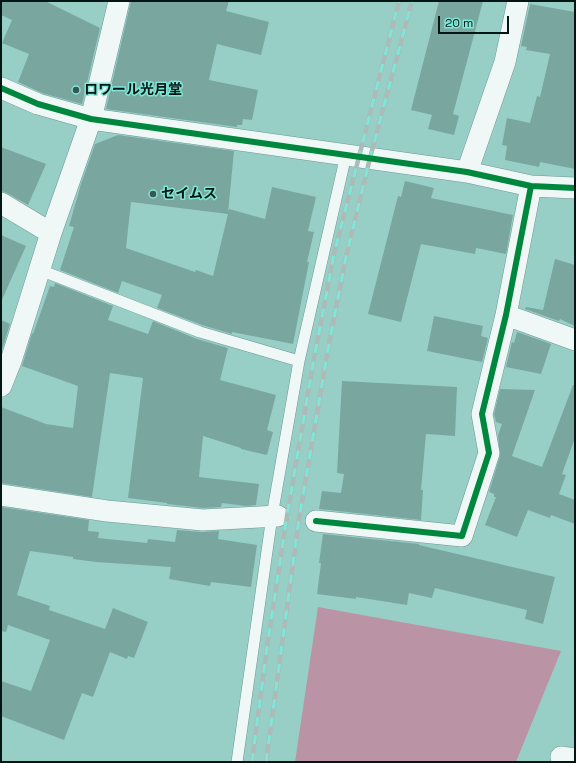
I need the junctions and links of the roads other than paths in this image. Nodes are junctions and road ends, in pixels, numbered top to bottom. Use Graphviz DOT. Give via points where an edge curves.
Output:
graph roads {
  1 [pos="119,1"];
  2 [pos="518,1"];
  3 [pos="1,88"];
  4 [pos="91,119"];
  5 [pos="346,155"];
  6 [pos="467,172"];
  7 [pos="531,186"];
  8 [pos="575,188"];
  9 [pos="1,203"];
  10 [pos="51,233"];
  11 [pos="40,270"];
  12 [pos="506,315"];
  13 [pos="575,340"];
  14 [pos="299,361"];
  15 [pos="1,386"];
  16 [pos="1,496"];
  17 [pos="275,516"];
  18 [pos="316,520"];
  19 [pos="237,762"];
  1 -- 4 [label="street"];
  2 -- 6 [label="street" via="505,62"];
  3 -- 4 [label="street" via="38,104"];
  4 -- 5 [label="street"];
  4 -- 10 [label="street"];
  5 -- 6 [label="street"];
  5 -- 14 [label="lane"];
  6 -- 7 [label="street"];
  7 -- 8 [label="street"];
  7 -- 12 [label="street"];
  9 -- 10 [label="street"];
  10 -- 11 [label="street"];
  11 -- 14 [label="lane" via="200,332"];
  11 -- 15 [label="street" via="12,361"];
  12 -- 13 [label="street"];
  12 -- 18 [label="street" via="482,414 489,453 462,536"];
  14 -- 17 [label="lane"];
  16 -- 17 [label="street" via="107,511 203,520"];
  17 -- 19 [label="lane"];
}
